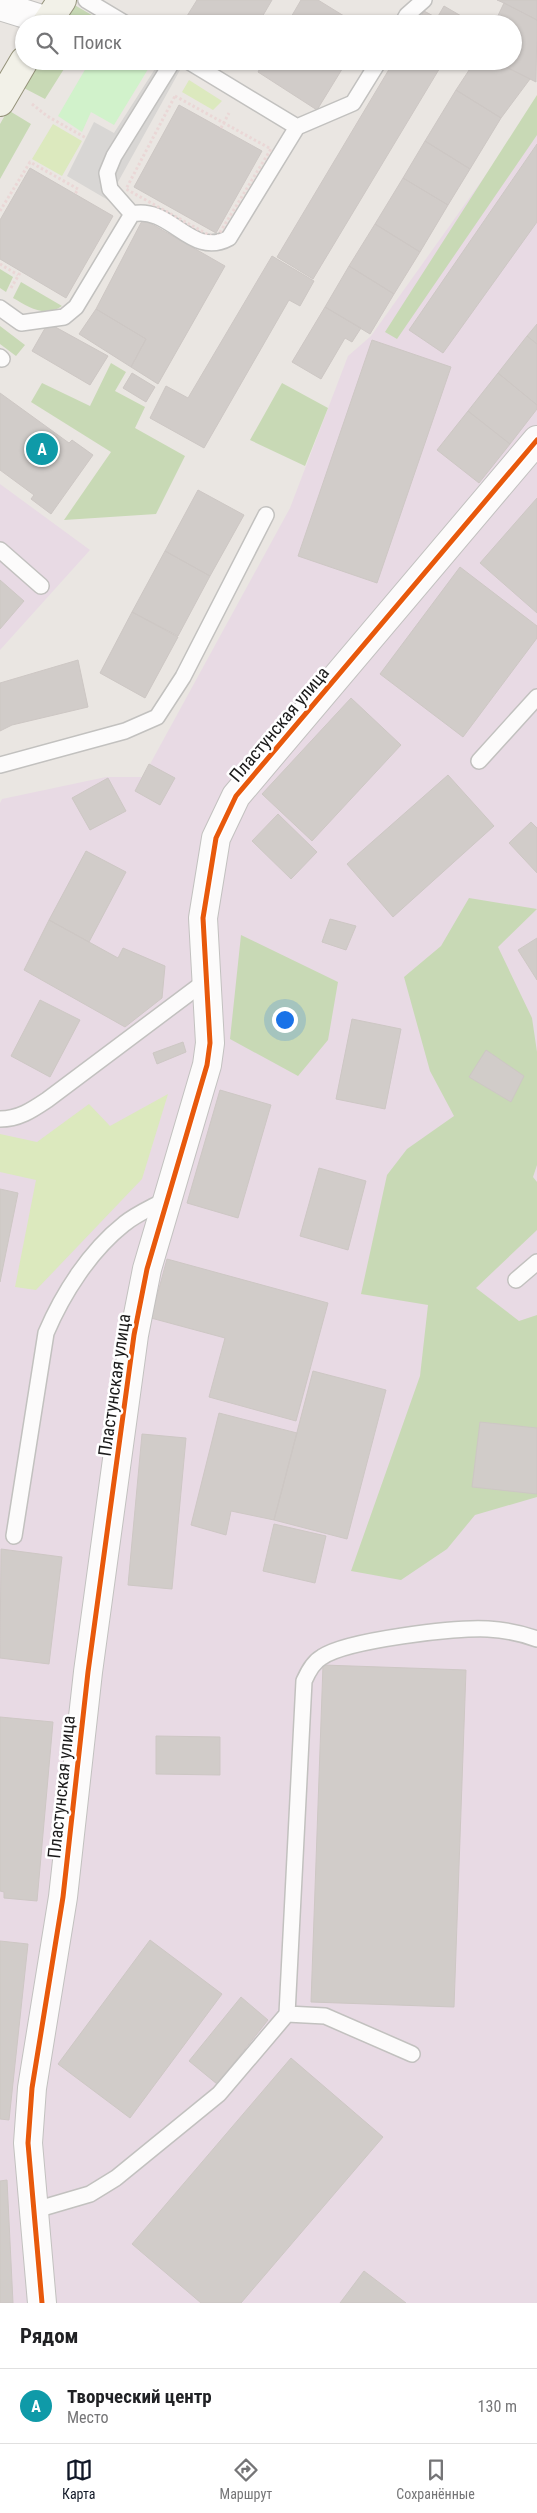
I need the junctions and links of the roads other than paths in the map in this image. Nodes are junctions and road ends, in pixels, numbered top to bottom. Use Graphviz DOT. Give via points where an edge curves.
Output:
graph roads {
  1 [pos="86,0"];
  2 [pos="424,0"];
  3 [pos="0,6"];
  4 [pos="52,15"];
  5 [pos="111,15"];
  6 [pos="407,15"];
  7 [pos="19,70"];
  8 [pos="167,70"];
  9 [pos="203,70"];
  10 [pos="373,70"];
  11 [pos="0,102"];
  12 [pos="297,127"];
  13 [pos="132,214"];
  14 [pos="4,302"];
  15 [pos="537,440"];
  16 [pos="266,515"];
  17 [pos="0,550"];
  18 [pos="41,586"];
  19 [pos="537,696"];
  20 [pos="479,762"];
  21 [pos="0,765"];
  22 [pos="207,980"];
  23 [pos="0,1118"];
  24 [pos="167,1199"];
  25 [pos="537,1262"];
  26 [pos="516,1280"];
  27 [pos="14,1536"];
  28 [pos="537,1639"];
  29 [pos="287,2014"];
  30 [pos="412,2054"];
  31 [pos="32,2211"];
  32 [pos="42,2303"];
  1 -- 5 [label="lane"];
  2 -- 6 [label="lane"];
  3 -- 4 [label="street"];
  7 -- 11 [label="street"];
  8 -- 13 [label="lane" via="114,156 107,173 110,189"];
  9 -- 12 [label="lane"];
  10 -- 12 [label="lane" via="353,103"];
  12 -- 13 [label="lane" via="229,238 205,244 159,217 144,212"];
  13 -- 14 [label="lane" via="76,307 64,318 21,323"];
  15 -- 22 [label="street, Пластунская улица" via="236,796 216,838 203,918"];
  16 -- 21 [label="lane" via="183,677 157,717 125,731"];
  17 -- 18 [label="lane"];
  19 -- 20 [label="lane"];
  22 -- 23 [label="lane" via="48,1100 18,1117"];
  22 -- 24 [label="street, Пластунская улица" via="210,1043 207,1065"];
  24 -- 27 [label="lane" via="125,1223 104,1242 58,1304 46,1333"];
  24 -- 31 [label="street, Пластунская улица" via="147,1269 134,1335 88,1672 63,1897 32,2088 28,2143"];
  25 -- 26 [label="lane"];
  28 -- 29 [label="lane" via="523,1633 487,1629 405,1635 336,1650 310,1668 304,1681"];
  29 -- 30 [label="lane" via="325,2016"];
  29 -- 31 [label="lane" via="219,2094 116,2178 90,2194"];
  31 -- 32 [label="street, Пластунская улица"];
}
